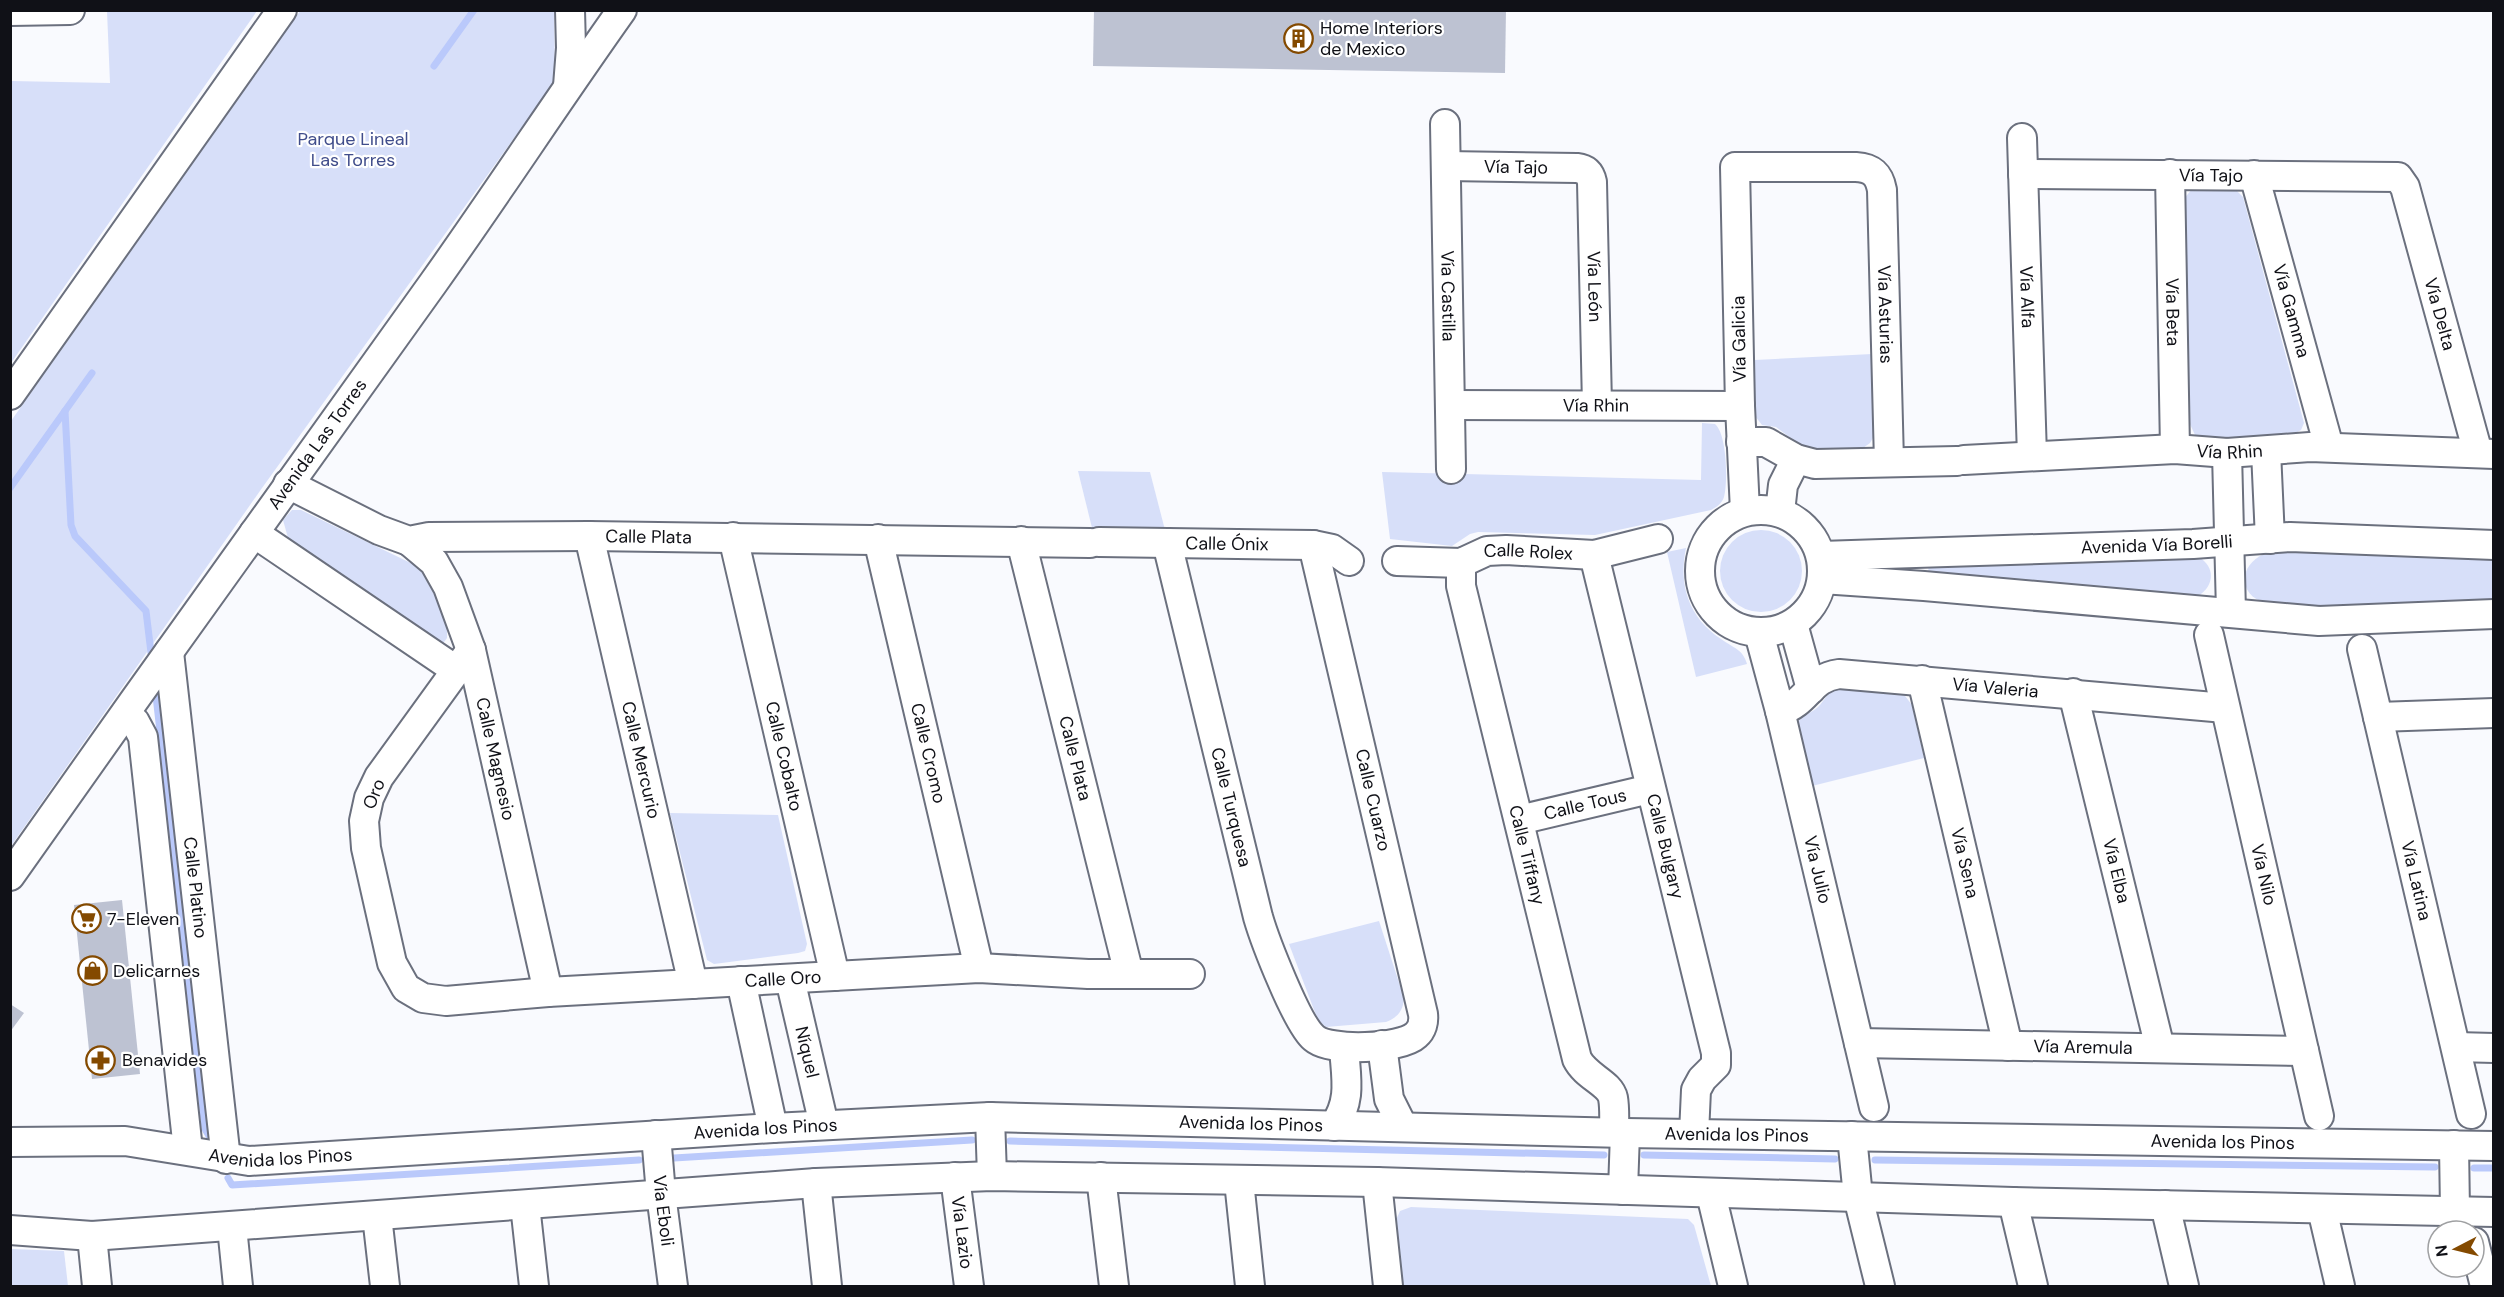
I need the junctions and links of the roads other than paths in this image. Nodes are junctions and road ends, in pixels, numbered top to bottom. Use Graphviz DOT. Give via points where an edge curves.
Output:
graph roads {
  1 [pos="70,10"];
  2 [pos="282,10"];
  3 [pos="622,10"];
  4 [pos="10,11"];
  5 [pos="570,12"];
  6 [pos="605,34"];
  7 [pos="568,86"];
  8 [pos="1445,124"];
  9 [pos="2022,138"];
  10 [pos="1446,166"];
  11 [pos="1587,170"];
  12 [pos="1873,171"];
  13 [pos="2023,174"];
  14 [pos="2170,174"];
  15 [pos="2254,175"];
  16 [pos="2398,177"];
  17 [pos="10,395"];
  18 [pos="1450,405"];
  19 [pos="1597,405"];
  20 [pos="1740,406"];
  21 [pos="1742,442"];
  22 [pos="2329,447"];
  23 [pos="2175,449"];
  24 [pos="2266,451"];
  25 [pos="2227,453"];
  26 [pos="2486,454"];
  27 [pos="2032,456"];
  28 [pos="1796,459"];
  29 [pos="1889,462"];
  30 [pos="1451,469"];
  31 [pos="288,484"];
  32 [pos="1745,511"];
  33 [pos="1780,512"];
  34 [pos="254,532"];
  35 [pos="589,536"];
  36 [pos="733,537"];
  37 [pos="878,539"];
  38 [pos="1658,539"];
  39 [pos="2270,539"];
  40 [pos="409,541"];
  41 [pos="1021,542"];
  42 [pos="1095,542"];
  43 [pos="1167,543"];
  44 [pos="2231,543"];
  45 [pos="1313,545"];
  46 [pos="2493,545"];
  47 [pos="1884,554"];
  48 [pos="1594,555"];
  49 [pos="1349,561"];
  50 [pos="1397,561"];
  51 [pos="1461,563"];
  52 [pos="1821,568"];
  53 [pos="1883,583"];
  54 [pos="2231,612"];
  55 [pos="2493,614"];
  56 [pos="1793,624"];
  57 [pos="1759,633"];
  58 [pos="2208,635"];
  59 [pos="2362,649"];
  60 [pos="169,652"];
  61 [pos="463,660"];
  62 [pos="1922,680"];
  63 [pos="1811,689"];
  64 [pos="2073,693"];
  65 [pos="2225,708"];
  66 [pos="1780,711"];
  67 [pos="126,713"];
  68 [pos="2493,713"];
  69 [pos="2378,717"];
  70 [pos="1650,789"];
  71 [pos="1519,820"];
  72 [pos="10,876"];
  73 [pos="392,963"];
  74 [pos="980,968"];
  75 [pos="1129,974"];
  76 [pos="1190,974"];
  77 [pos="835,976"];
  78 [pos="790,979"];
  79 [pos="741,981"];
  80 [pos="693,984"];
  81 [pos="548,992"];
  82 [pos="1859,1043"];
  83 [pos="1391,1044"];
  84 [pos="2008,1046"];
  85 [pos="1339,1047"];
  86 [pos="2456,1047"];
  87 [pos="2160,1048"];
  88 [pos="2493,1048"];
  89 [pos="2304,1051"];
  90 [pos="1874,1107"];
  91 [pos="2471,1114"];
  92 [pos="2319,1116"];
  93 [pos="990,1117"];
  94 [pos="824,1125"];
  95 [pos="1334,1126"];
  96 [pos="1403,1127"];
  97 [pos="773,1128"];
  98 [pos="1619,1133"];
  99 [pos="1694,1134"];
  100 [pos="656,1135"];
  101 [pos="1852,1136"];
  102 [pos="10,1142"];
  103 [pos="2454,1145"];
  104 [pos="2493,1146"];
  105 [pos="188,1150"];
  106 [pos="226,1159"];
  107 [pos="992,1176"];
  108 [pos="955,1177"];
  109 [pos="1101,1177"];
  110 [pos="1239,1180"];
  111 [pos="1377,1182"];
  112 [pos="816,1183"];
  113 [pos="1623,1190"];
  114 [pos="661,1194"];
  115 [pos="1711,1194"];
  116 [pos="1858,1197"];
  117 [pos="2013,1202"];
  118 [pos="525,1205"];
  119 [pos="2165,1205"];
  120 [pos="2322,1209"];
  121 [pos="377,1216"];
  122 [pos="2471,1216"];
  123 [pos="232,1227"];
  124 [pos="12,1228"];
  125 [pos="92,1236"];
  126 [pos="97,1287"];
  127 [pos="238,1287"];
  128 [pos="385,1287"];
  129 [pos="534,1287"];
  130 [pos="673,1287"];
  131 [pos="827,1287"];
  132 [pos="969,1287"];
  133 [pos="1114,1287"];
  134 [pos="1250,1287"];
  135 [pos="1388,1287"];
  136 [pos="1733,1287"];
  137 [pos="1880,1287"];
  138 [pos="2033,1287"];
  139 [pos="2184,1287"];
  140 [pos="2340,1287"];
  1 -- 4 [label="street"];
  2 -- 17 [label="street"];
  3 -- 6 [label="street, Avenida Las Torres"];
  5 -- 6 [label="street" via="589,28"];
  5 -- 7 [label="street"];
  6 -- 7 [label="street, Avenida Las Torres"];
  7 -- 31 [label="street, Avenida Las Torres"];
  8 -- 10 [label="street, Vía Castilla"];
  9 -- 13 [label="street, Vía Alfa"];
  10 -- 11 [label="street, Vía Tajo"];
  10 -- 18 [label="street, Vía Castilla"];
  11 -- 19 [label="street, Vía León" via="1592,182"];
  12 -- 20 [label="street, Vía Galicia" via="1856,167 1735,168"];
  12 -- 29 [label="street, Vía Asturias" via="1882,190"];
  13 -- 14 [label="street, Vía Tajo"];
  13 -- 27 [label="street, Vía Alfa"];
  14 -- 15 [label="street, Vía Tajo"];
  14 -- 23 [label="street, Vía Beta"];
  15 -- 16 [label="street, Vía Tajo"];
  15 -- 22 [label="street, Vía Gamma"];
  16 -- 26 [label="street, Vía Delta" via="2405,187"];
  18 -- 19 [label="street, Vía Rhin"];
  18 -- 30 [label="street, Vía Castilla"];
  19 -- 20 [label="street, Vía Rhin"];
  20 -- 21 [label="street, Vía Galicia"];
  21 -- 28 [label="street, Vía Rhin" via="1766,442"];
  21 -- 32 [label="street, Vía Galicia"];
  22 -- 24 [label="street, Vía Rhin"];
  22 -- 26 [label="street, Vía Rhin"];
  23 -- 25 [label="street, Vía Rhin"];
  23 -- 27 [label="street, Vía Rhin"];
  24 -- 25 [label="street, Vía Rhin"];
  24 -- 39 [label="street"];
  25 -- 44 [label="street"];
  27 -- 29 [label="street, Vía Rhin"];
  28 -- 29 [label="street, Vía Rhin" via="1815,464"];
  28 -- 33 [label="street" via="1783,485"];
  31 -- 34 [label="street, Avenida Las Torres"];
  31 -- 40 [label="street, Calle Plata"];
  32 -- 33 [label="street"];
  32 -- 57 [label="street" via="1713,532 1703,549 1699,568 1702,588 1723,620"];
  33 -- 52 [label="street" via="1798,522 1812,537"];
  34 -- 60 [label="street, Avenida Las Torres"];
  34 -- 61 [label="street"];
  35 -- 36 [label="street, Calle Plata"];
  35 -- 40 [label="street, Calle Plata" via="450,536"];
  35 -- 80 [label="street, Calle Mercurio"];
  36 -- 37 [label="street, Calle Plata"];
  36 -- 77 [label="street, Calle Cobalto"];
  37 -- 41 [label="street, Calle Plata"];
  37 -- 74 [label="street, Calle Cromo"];
  38 -- 48 [label="street, Calle Rolex"];
  39 -- 44 [label="street, Avenida Vía Borelli"];
  39 -- 46 [label="street, Avenida Vía Borelli" via="2312,536"];
  40 -- 61 [label="street, Calle Magnesio" via="434,562 448,587"];
  41 -- 42 [label="street, Calle Plata"];
  41 -- 75 [label="street, Calle Plata"];
  42 -- 43 [label="street, Calle Ónix"];
  43 -- 45 [label="street, Calle Ónix"];
  43 -- 85 [label="street, Calle Turquesa" via="1262,930 1309,1034 1317,1041"];
  44 -- 47 [label="street, Avenida Vía Borelli"];
  44 -- 54 [label="street"];
  45 -- 49 [label="street, Calle Ónix" via="1332,549"];
  45 -- 83 [label="street, Calle Cuarzo" via="1423,1014 1423,1025 1416,1035"];
  47 -- 52 [label="street, Avenida Vía Borelli"];
  47 -- 53 [label="street"];
  48 -- 51 [label="street, Calle Rolex" via="1487,551"];
  48 -- 70 [label="street, Calle Bulgary"];
  50 -- 51 [label="street, Calle Rolex"];
  51 -- 71 [label="street, Calle Tiffany" via="1461,586"];
  52 -- 53 [label="street"];
  52 -- 56 [label="street" via="1817,597"];
  53 -- 54 [label="street"];
  54 -- 55 [label="street" via="2319,621"];
  56 -- 57 [label="street"];
  56 -- 63 [label="street"];
  57 -- 66 [label="street, Vía Julio"];
  58 -- 65 [label="street, Vía Nilo"];
  59 -- 69 [label="street, Vía Latina"];
  60 -- 67 [label="street, Avenida Las Torres"];
  60 -- 106 [label="street, Calle Platino"];
  61 -- 73 [label="street, Oro" via="379,777 369,798 364,820 366,848"];
  61 -- 81 [label="street, Calle Magnesio"];
  62 -- 63 [label="street, Vía Valeria" via="1839,674 1824,677"];
  62 -- 64 [label="street, Vía Valeria"];
  62 -- 84 [label="street, Vía Sena"];
  63 -- 66 [label="street, Vía Valeria" via="1799,703"];
  64 -- 65 [label="street, Vía Valeria"];
  64 -- 87 [label="street, Vía Elba"];
  65 -- 89 [label="street, Vía Nilo"];
  66 -- 82 [label="street, Vía Julio"];
  67 -- 72 [label="street, Avenida Las Torres"];
  67 -- 105 [label="street, Calle Platino" via="143,736"];
  68 -- 69 [label="street"];
  69 -- 86 [label="street, Vía Latina"];
  70 -- 71 [label="street, Calle Tous"];
  70 -- 99 [label="street, Calle Bulgary" via="1716,1053 1716,1065 1696,1090"];
  71 -- 98 [label="street, Calle Tiffany" via="1577,1059 1586,1073 1611,1092"];
  73 -- 81 [label="street, Calle Oro" via="406,988 423,998 446,1002"];
  74 -- 75 [label="street, Calle Oro"];
  74 -- 77 [label="street, Calle Oro"];
  75 -- 76 [label="street, Calle Oro"];
  77 -- 78 [label="street, Calle Oro"];
  78 -- 79 [label="street, Calle Oro"];
  78 -- 94 [label="street, Níquel"];
  79 -- 80 [label="street, Calle Oro"];
  79 -- 97 [label="street"];
  80 -- 81 [label="street, Calle Oro"];
  82 -- 84 [label="street, Vía Aremula"];
  82 -- 90 [label="street, Vía Julio"];
  83 -- 85 [label="street"];
  83 -- 96 [label="street" via="1389,1099"];
  84 -- 87 [label="street, Vía Aremula"];
  85 -- 95 [label="street" via="1347,1094"];
  86 -- 88 [label="street"];
  86 -- 91 [label="street, Vía Latina"];
  87 -- 89 [label="street, Vía Aremula"];
  89 -- 92 [label="street, Vía Nilo"];
  93 -- 94 [label="street, Avenida los Pinos"];
  93 -- 95 [label="street, Avenida los Pinos"];
  93 -- 107 [label="street"];
  94 -- 97 [label="street, Avenida los Pinos"];
  95 -- 96 [label="street, Avenida los Pinos"];
  96 -- 98 [label="street, Avenida los Pinos"];
  97 -- 100 [label="street, Avenida los Pinos"];
  98 -- 99 [label="street, Avenida los Pinos"];
  98 -- 113 [label="street, Calle Tiffany"];
  99 -- 101 [label="street, Avenida los Pinos"];
  100 -- 106 [label="street, Avenida los Pinos" via="249,1161"];
  100 -- 114 [label="street, Vía Eboli"];
  101 -- 103 [label="street, Avenida los Pinos"];
  101 -- 116 [label="street"];
  102 -- 105 [label="street, Avenida los Pinos" via="125,1141"];
  103 -- 104 [label="street, Avenida los Pinos"];
  103 -- 122 [label="street"];
  105 -- 106 [label="street, Avenida los Pinos"];
  107 -- 108 [label="street"];
  107 -- 109 [label="street"];
  108 -- 112 [label="street"];
  108 -- 132 [label="street, Vía Lazio"];
  109 -- 110 [label="street"];
  109 -- 133 [label="street"];
  110 -- 111 [label="street"];
  110 -- 134 [label="street"];
  111 -- 113 [label="street"];
  111 -- 135 [label="street"];
  112 -- 114 [label="street"];
  112 -- 131 [label="street"];
  113 -- 115 [label="street"];
  114 -- 118 [label="street"];
  114 -- 130 [label="street, Vía Eboli"];
  115 -- 116 [label="street"];
  115 -- 136 [label="street"];
  116 -- 117 [label="street"];
  116 -- 137 [label="street"];
  117 -- 119 [label="street"];
  117 -- 138 [label="street"];
  118 -- 121 [label="street"];
  118 -- 129 [label="street"];
  119 -- 120 [label="street"];
  119 -- 139 [label="street"];
  120 -- 122 [label="street"];
  120 -- 140 [label="street"];
  121 -- 123 [label="street"];
  121 -- 128 [label="street"];
  123 -- 125 [label="street"];
  123 -- 127 [label="street"];
  124 -- 125 [label="street"];
  125 -- 126 [label="street"];
}
